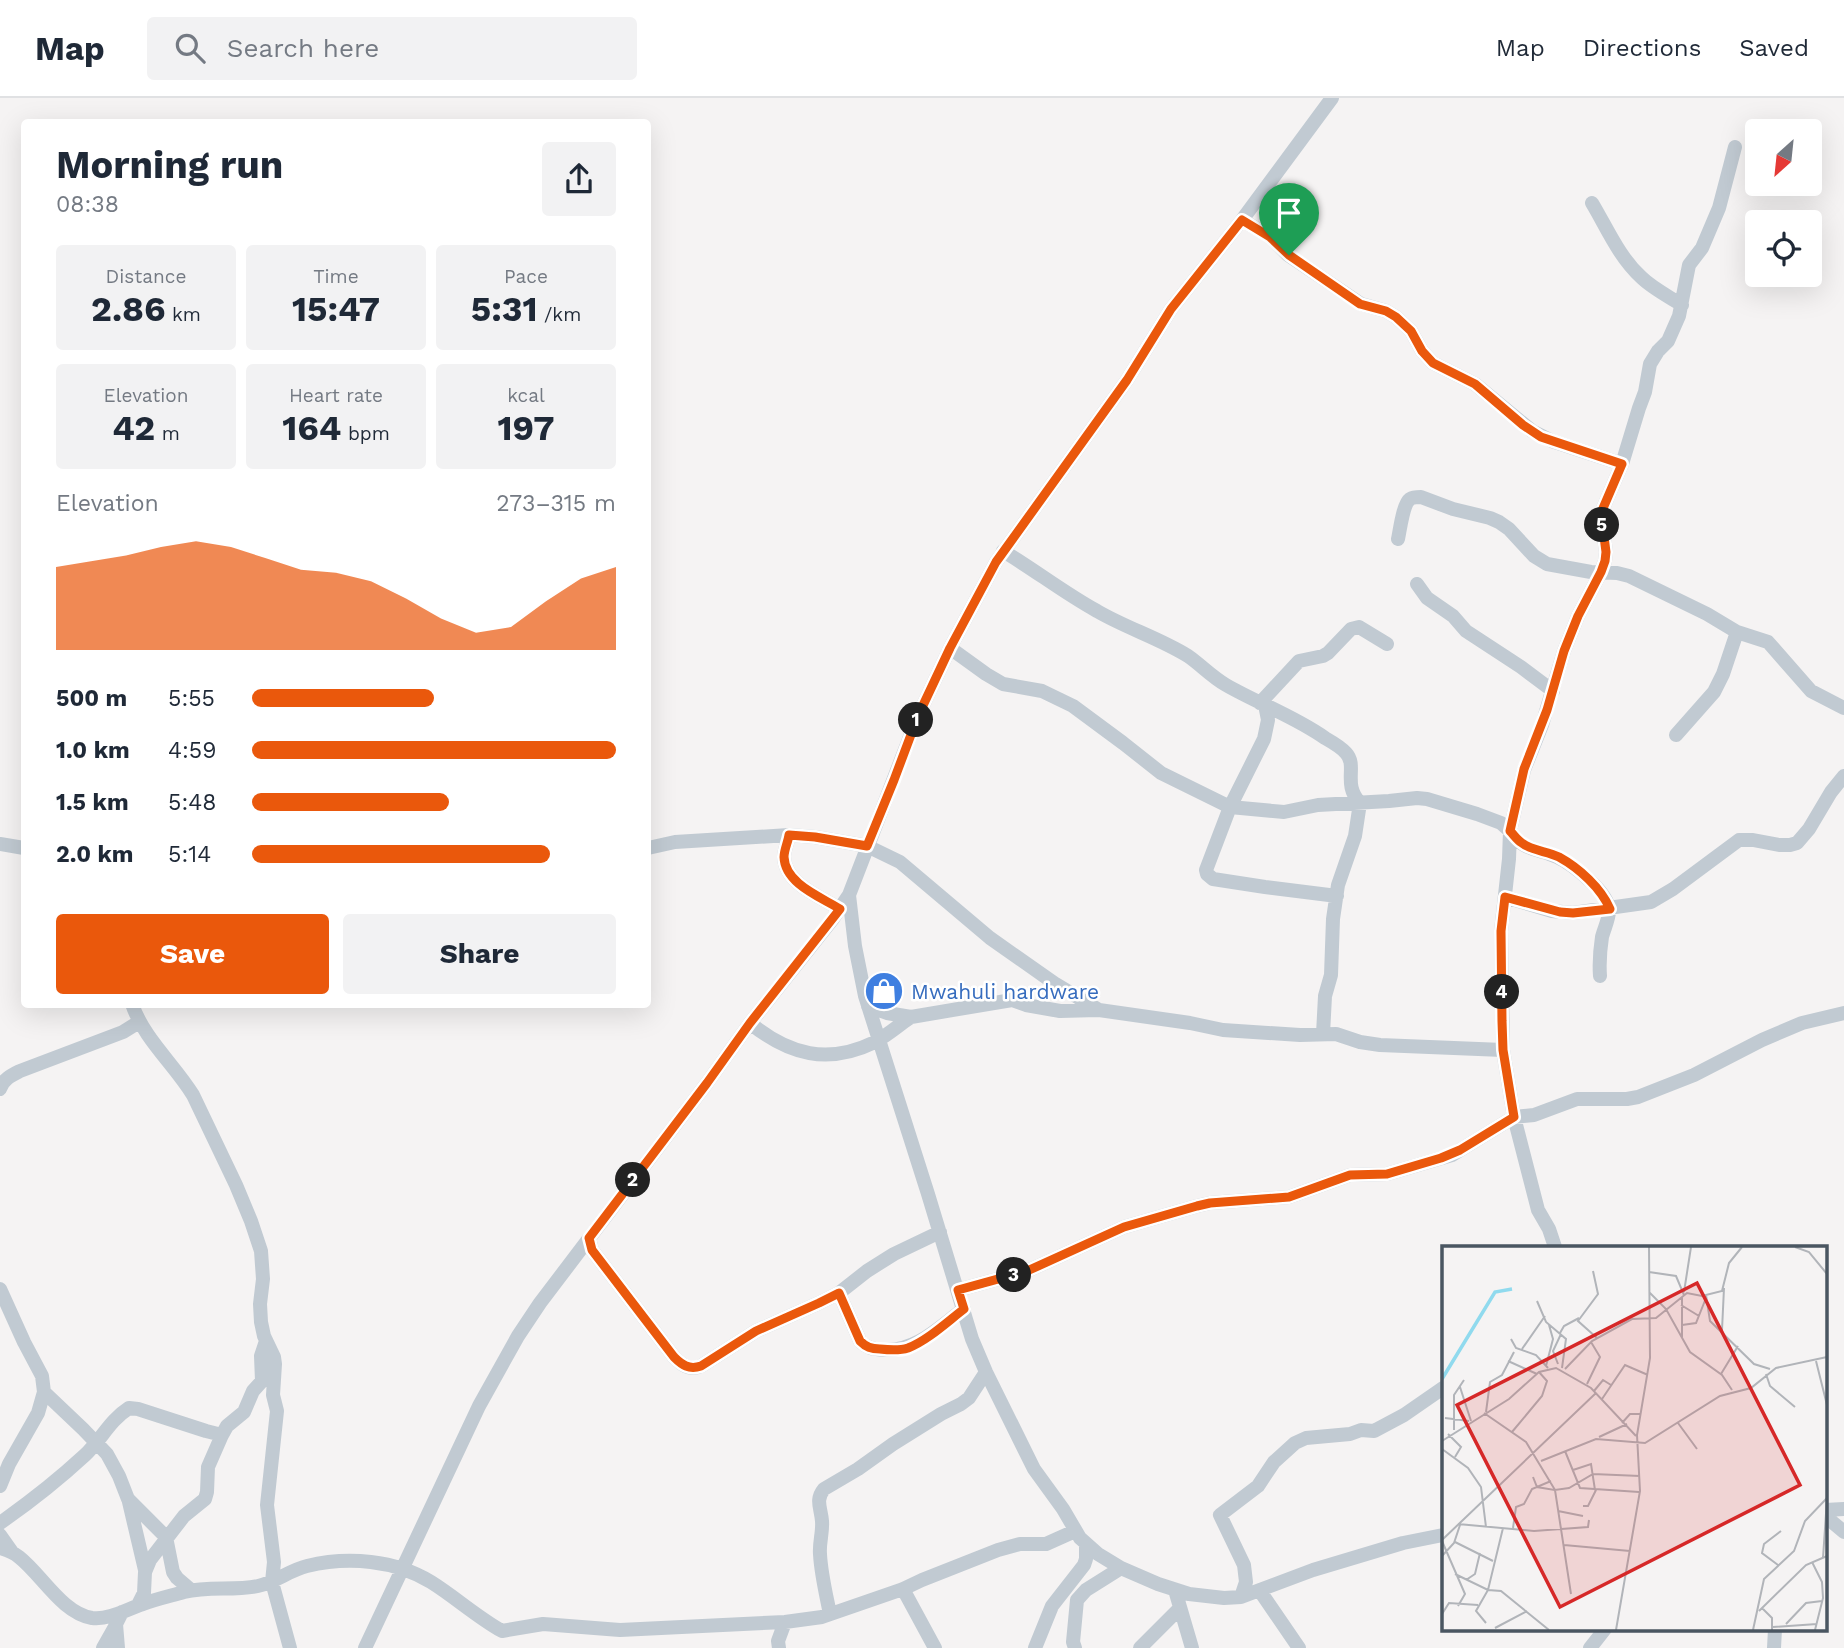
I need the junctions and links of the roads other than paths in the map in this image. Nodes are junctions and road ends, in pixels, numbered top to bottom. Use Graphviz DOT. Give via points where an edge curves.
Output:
graph roads {
  1 [pos="1332,98"];
  2 [pos="1735,147"];
  3 [pos="1592,203"];
  4 [pos="1242,220"];
  5 [pos="1682,305"];
  6 [pos="1622,464"];
  7 [pos="1398,538"];
  8 [pos="1003,551"];
  9 [pos="1601,572"];
  10 [pos="1417,584"];
  11 [pos="1737,632"];
  12 [pos="1387,645"];
  13 [pos="950,648"];
  14 [pos="1553,691"];
  15 [pos="1263,704"];
  16 [pos="1844,708"];
  17 [pos="1676,735"];
  18 [pos="1844,776"];
  19 [pos="1360,803"];
  20 [pos="1230,807"];
  21 [pos="1510,831"];
  22 [pos="789,835"];
  23 [pos="0,844"];
  24 [pos="867,846"];
  25 [pos="651,847"];
  26 [pos="1528,847"];
  27 [pos="21,848"];
  28 [pos="1509,859"];
  29 [pos="849,895"];
  30 [pos="1337,896"];
  31 [pos="1505,897"];
  32 [pos="840,909"];
  33 [pos="1610,909"];
  34 [pos="1600,976"];
  35 [pos="868,1006"];
  36 [pos="134,1008"];
  37 [pos="1099,1010"];
  38 [pos="1844,1013"];
  39 [pos="911,1017"];
  40 [pos="139,1022"];
  41 [pos="750,1023"];
  42 [pos="1323,1034"];
  43 [pos="878,1040"];
  44 [pos="1503,1050"];
  45 [pos="0,1089"];
  46 [pos="1514,1117"];
  47 [pos="940,1232"];
  48 [pos="589,1238"];
  49 [pos="1555,1246"];
  50 [pos="0,1289"];
  51 [pos="958,1290"];
  52 [pos="839,1293"];
  53 [pos="964,1309"];
  54 [pos="266,1341"];
  55 [pos="986,1372"];
  56 [pos="1442,1389"];
  57 [pos="44,1392"];
  58 [pos="222,1435"];
  59 [pos="96,1443"];
  60 [pos="0,1486"];
  61 [pos="128,1499"];
  62 [pos="1844,1509"];
  63 [pos="1826,1510"];
  64 [pos="1826,1517"];
  65 [pos="0,1523"];
  66 [pos="1075,1531"];
  67 [pos="1844,1532"];
  68 [pos="0,1535"];
  69 [pos="1442,1535"];
  70 [pos="166,1538"];
  71 [pos="1086,1544"];
  72 [pos="6,1550"];
  73 [pos="402,1568"];
  74 [pos="1121,1568"];
  75 [pos="145,1572"];
  76 [pos="272,1581"];
  77 [pos="903,1589"];
  78 [pos="191,1590"];
  79 [pos="1175,1590"];
  80 [pos="1260,1591"];
  81 [pos="1241,1597"];
  82 [pos="138,1605"];
  83 [pos="1180,1608"];
  84 [pos="830,1614"];
  85 [pos="119,1618"];
  86 [pos="785,1622"];
  87 [pos="1604,1630"];
  88 [pos="1775,1630"];
  89 [pos="103,1648"];
  90 [pos="118,1648"];
  91 [pos="290,1648"];
  92 [pos="365,1648"];
  93 [pos="779,1648"];
  94 [pos="935,1648"];
  95 [pos="1035,1648"];
  96 [pos="1075,1648"];
  97 [pos="1140,1648"];
  98 [pos="1192,1648"];
  99 [pos="1299,1648"];
  100 [pos="1590,1648"];
  101 [pos="1773,1648"];
  1 -- 4 [label="street"];
  2 -- 5 [label="street" via="1719,208 1702,248 1689,264"];
  3 -- 5 [label="street" via="1621,254 1642,279"];
  4 -- 6 [label="street" via="1360,304 1396,317 1411,331 1427,358 1475,384 1532,431"];
  4 -- 8 [label="street" via="1171,309 1127,380"];
  5 -- 6 [label="street" via="1668,341 1650,364"];
  6 -- 9 [label="street" via="1601,513 1606,552"];
  7 -- 9 [label="street" via="1405,504 1421,497 1499,522 1547,564"];
  8 -- 13 [label="street"];
  8 -- 15 [label="street" via="1099,613 1162,642"];
  9 -- 11 [label="street" via="1629,576"];
  9 -- 14 [label="street" via="1578,616"];
  10 -- 14 [label="street" via="1466,631"];
  11 -- 16 [label="street" via="1768,642 1811,691"];
  11 -- 17 [label="street" via="1714,692"];
  12 -- 15 [label="street" via="1355,626 1328,653 1299,661"];
  13 -- 20 [label="street" via="1003,684 1042,691 1073,706 1161,773"];
  13 -- 24 [label="street"];
  14 -- 21 [label="street" via="1524,769"];
  15 -- 19 [label="street" via="1300,720 1346,753 1352,792"];
  15 -- 20 [label="street" via="1268,720 1264,739"];
  18 -- 33 [label="street" via="1797,843 1739,840 1651,902"];
  19 -- 20 [label="street" via="1284,813"];
  19 -- 21 [label="street" via="1427,799 1478,814"];
  19 -- 30 [label="street"];
  20 -- 30 [label="street" via="1206,870 1210,877"];
  21 -- 26 [label="street"];
  21 -- 28 [label="street"];
  22 -- 24 [label="street"];
  22 -- 25 [label="street"];
  22 -- 32 [label="street" via="784,858 791,877"];
  23 -- 27 [label="street"];
  24 -- 29 [label="street"];
  24 -- 37 [label="street" via="900,862 999,944"];
  26 -- 28 [label="street"];
  26 -- 33 [label="street" via="1566,862 1602,893"];
  28 -- 31 [label="street"];
  29 -- 32 [label="street"];
  29 -- 35 [label="street"];
  30 -- 42 [label="street"];
  31 -- 33 [label="street" via="1560,912"];
  31 -- 44 [label="street" via="1501,931"];
  32 -- 41 [label="street"];
  33 -- 34 [label="street"];
  35 -- 39 [label="street"];
  35 -- 43 [label="street"];
  36 -- 40 [label="street"];
  37 -- 39 [label="street" via="1060,1011 1012,1000"];
  37 -- 42 [label="street" via="1223,1030"];
  38 -- 46 [label="street" via="1802,1023 1638,1097 1577,1099 1534,1115"];
  39 -- 43 [label="street"];
  40 -- 45 [label="street" via="20,1071"];
  40 -- 54 [label="street" via="193,1095 251,1221 262,1258 260,1304"];
  41 -- 43 [label="street" via="795,1051 849,1052"];
  41 -- 48 [label="street"];
  42 -- 44 [label="street" via="1380,1045"];
  43 -- 47 [label="street"];
  44 -- 46 [label="street"];
  46 -- 49 [label="street" via="1538,1210"];
  46 -- 51 [label="street" via="1441,1158 1387,1174 1350,1175 1289,1197 1197,1206 1124,1227 1027,1271"];
  47 -- 51 [label="street"];
  47 -- 52 [label="street" via="887,1258"];
  48 -- 52 [label="street" via="592,1250 665,1346 689,1368 701,1366 756,1331"];
  48 -- 73 [label="street" via="518,1336 479,1406"];
  50 -- 57 [label="street" via="40,1371"];
  51 -- 53 [label="street"];
  52 -- 53 [label="street" via="860,1341 872,1349 909,1347"];
  53 -- 55 [label="street"];
  54 -- 58 [label="street" via="262,1381 244,1412"];
  54 -- 76 [label="street" via="274,1357 277,1414 267,1504"];
  55 -- 66 [label="street" via="1034,1469"];
  55 -- 84 [label="street" via="966,1401 820,1494 821,1571"];
  56 -- 81 [label="street" via="1374,1431 1295,1443 1273,1462 1258,1486 1220,1516 1244,1565 1246,1582"];
  57 -- 59 [label="street"];
  57 -- 60 [label="street"];
  58 -- 59 [label="street" via="129,1408"];
  58 -- 70 [label="street" via="208,1467 205,1499"];
  59 -- 61 [label="street" via="113,1462"];
  59 -- 65 [label="street" via="50,1487"];
  61 -- 70 [label="street"];
  61 -- 75 [label="street"];
  62 -- 63 [label="street"];
  64 -- 67 [label="street"];
  66 -- 71 [label="street"];
  66 -- 77 [label="street" via="1046,1544 998,1550"];
  68 -- 72 [label="street"];
  69 -- 80 [label="street" via="1313,1570"];
  70 -- 75 [label="street"];
  70 -- 78 [label="street" via="173,1572"];
  71 -- 74 [label="street"];
  71 -- 95 [label="street" via="1087,1559 1052,1606"];
  72 -- 85 [label="street" via="20,1557 77,1613"];
  73 -- 76 [label="street" via="335,1562 305,1566"];
  73 -- 86 [label="street" via="428,1580 502,1630 543,1624 620,1630"];
  73 -- 92 [label="street"];
  74 -- 79 [label="street"];
  74 -- 96 [label="street" via="1077,1600"];
  75 -- 82 [label="street" via="144,1594"];
  76 -- 78 [label="street" via="251,1587"];
  76 -- 91 [label="street"];
  77 -- 84 [label="street"];
  77 -- 94 [label="street"];
  78 -- 82 [label="street"];
  79 -- 81 [label="street" via="1206,1597"];
  79 -- 83 [label="street"];
  80 -- 81 [label="street"];
  80 -- 99 [label="street"];
  82 -- 85 [label="street"];
  83 -- 97 [label="street"];
  83 -- 98 [label="street"];
  84 -- 86 [label="street"];
  85 -- 89 [label="street"];
  85 -- 90 [label="street"];
  86 -- 93 [label="street"];
  87 -- 100 [label="street"];
  88 -- 101 [label="street"];
}
